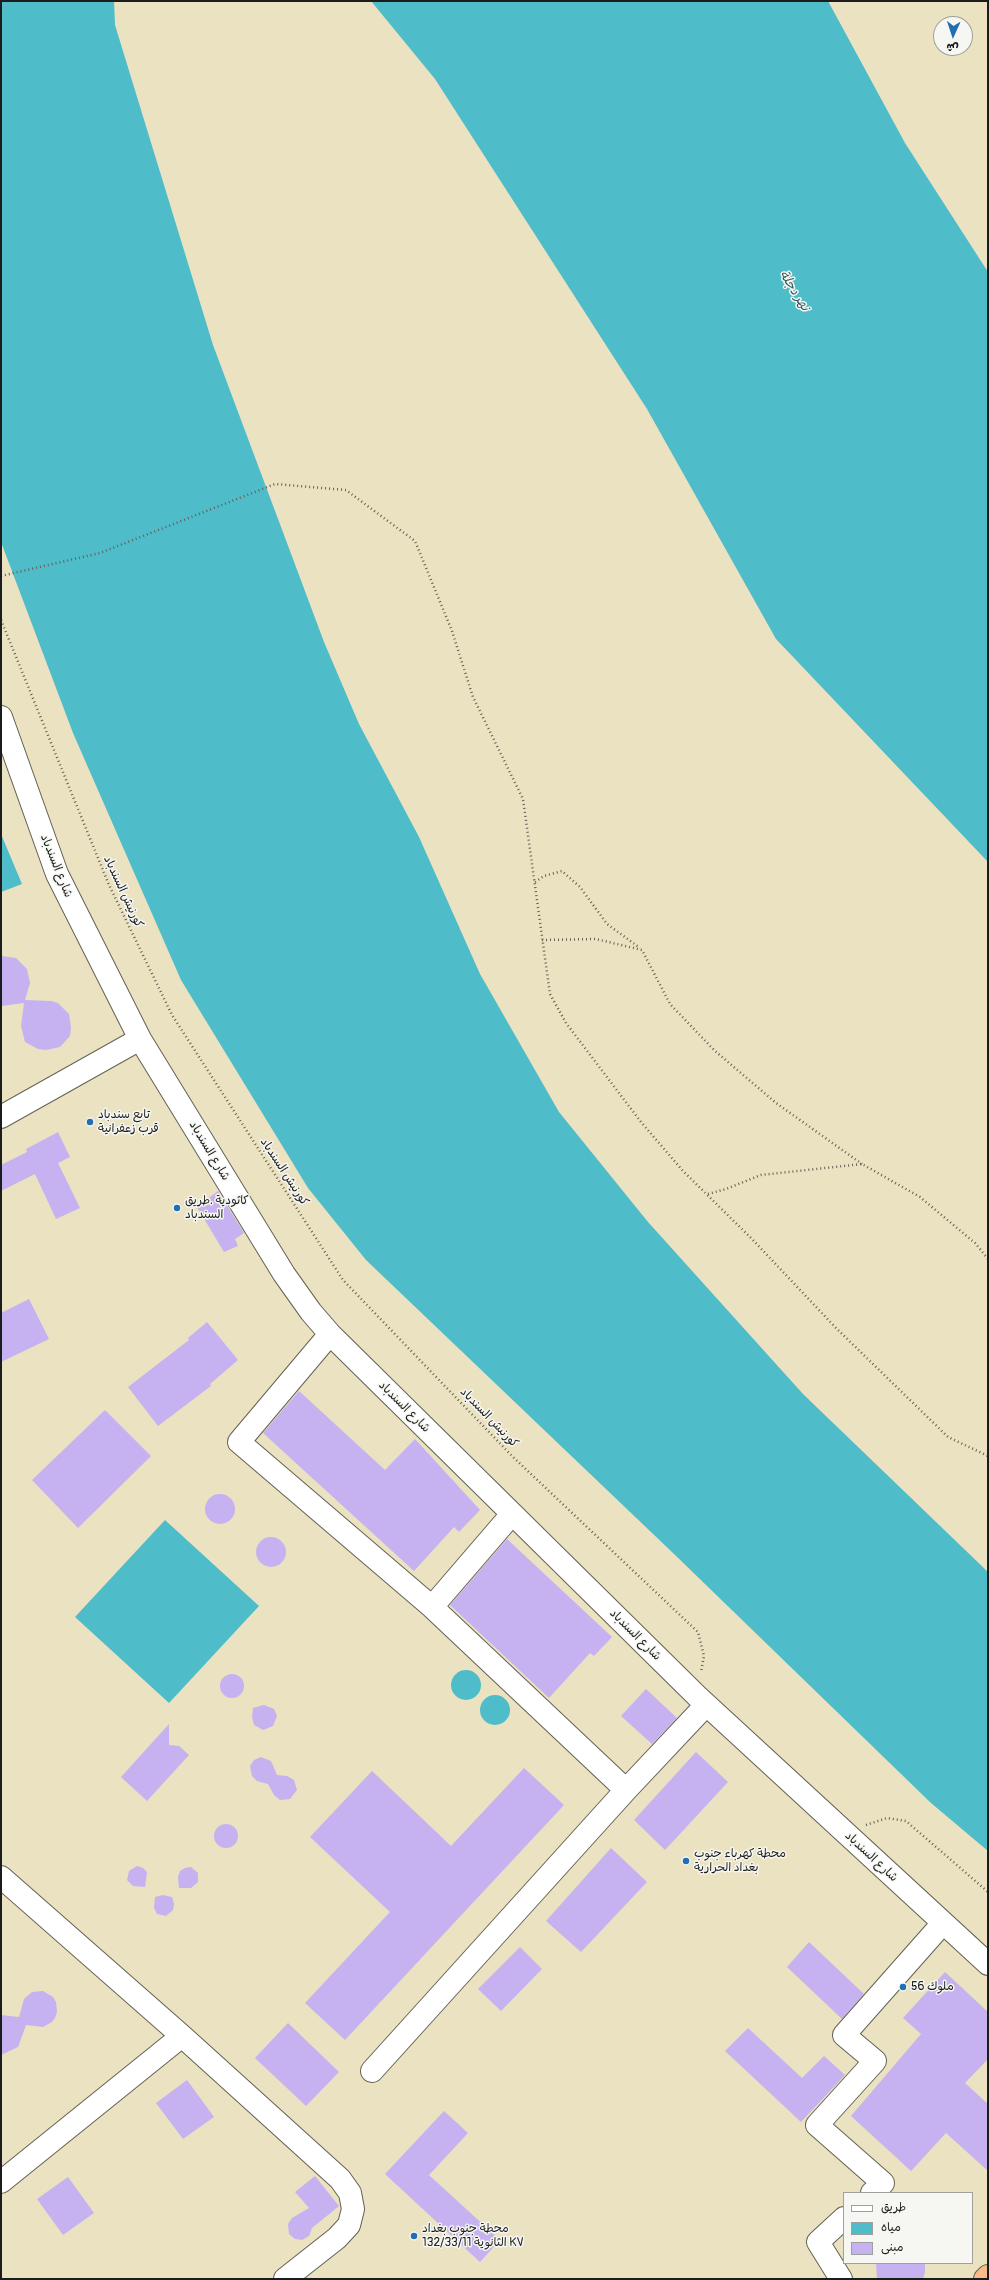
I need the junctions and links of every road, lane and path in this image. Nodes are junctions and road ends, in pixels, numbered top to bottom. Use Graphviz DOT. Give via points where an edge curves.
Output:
graph roads {
  1 [pos="1,576"];
  2 [pos="1,620"];
  3 [pos="1,717"];
  4 [pos="535,882"];
  5 [pos="542,940"];
  6 [pos="642,950"];
  7 [pos="140,1039"];
  8 [pos="1,1117"];
  9 [pos="862,1164"];
  10 [pos="707,1194"];
  11 [pos="988,1259"];
  12 [pos="330,1334"];
  13 [pos="988,1456"];
  14 [pos="512,1514"];
  15 [pos="432,1607"];
  16 [pos="701,1700"];
  17 [pos="626,1790"];
  18 [pos="844,1832"];
  19 [pos="1,1877"];
  20 [pos="988,1892"];
  21 [pos="943,1923"];
  22 [pos="988,1964"];
  23 [pos="182,2036"];
  24 [pos="372,2071"];
  25 [pos="1,2182"];
  26 [pos="873,2192"];
  27 [pos="843,2219"];
  28 [pos="988,2276"];
  29 [pos="284,2279"];
  30 [pos="841,2279"];
  31 [pos="985,2279"];
  1 -- 4 [label="path" via="100,553 276,484 346,490 415,541 452,631 473,698 523,799"];
  2 -- 16 [label="path, كورنيش السندباد" via="109,885 172,1015 343,1280 513,1457 698,1632 704,1656"];
  3 -- 7 [label="street, شارع السندباد" via="57,874"];
  4 -- 5 [label="path"];
  4 -- 6 [label="path" via="544,876 562,871 580,887 608,924"];
  5 -- 6 [label="path" via="596,939"];
  5 -- 10 [label="path" via="550,994 566,1024 641,1122 683,1171"];
  6 -- 9 [label="path" via="670,1004 714,1050 776,1103"];
  7 -- 8 [label="street"];
  7 -- 12 [label="street, شارع السندباد" via="284,1274"];
  9 -- 10 [label="path" via="761,1175"];
  9 -- 11 [label="path" via="920,1197"];
  10 -- 13 [label="path" via="836,1328 948,1437"];
  12 -- 14 [label="street, شارع السندباد"];
  12 -- 15 [label="street" via="239,1442"];
  14 -- 15 [label="street"];
  14 -- 16 [label="street, شارع السندباد"];
  15 -- 17 [label="street"];
  16 -- 17 [label="street"];
  16 -- 18 [label="street, شارع السندباد"];
  17 -- 24 [label="street"];
  18 -- 20 [label="path" via="888,1818 906,1822"];
  18 -- 21 [label="street, شارع السندباد"];
  19 -- 23 [label="street"];
  21 -- 22 [label="street, شارع السندباد"];
  21 -- 26 [label="street" via="844,2035 874,2061 817,2125 883,2183"];
  23 -- 25 [label="street"];
  23 -- 29 [label="street" via="340,2180 350,2193 353,2209 348,2225 337,2238"];
  27 -- 30 [label="street" via="818,2242"];
  28 -- 31 [label="highway"];
}
